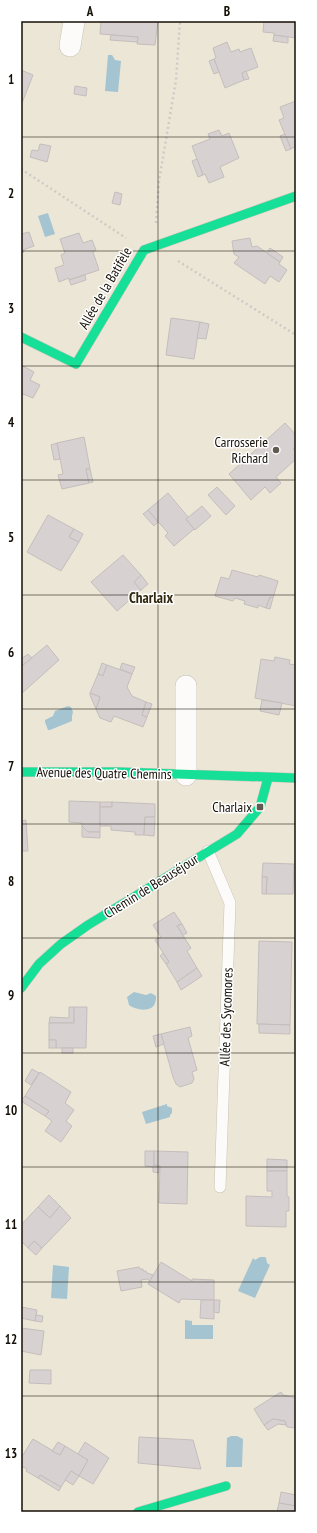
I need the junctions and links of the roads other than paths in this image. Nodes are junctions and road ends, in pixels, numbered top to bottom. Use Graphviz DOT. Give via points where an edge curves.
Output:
graph roads {
  1 [pos="74,21"];
  2 [pos="70,46"];
  3 [pos="296,196"];
  4 [pos="21,337"];
  5 [pos="186,686"];
  6 [pos="21,772"];
  7 [pos="186,775"];
  8 [pos="268,778"];
  9 [pos="296,778"];
  10 [pos="208,851"];
  11 [pos="21,988"];
  12 [pos="220,1187"];
  13 [pos="226,1486"];
  14 [pos="138,1512"];
  1 -- 2 [label="street"];
  3 -- 4 [label="street, Allée de la Batifèle" via="144,250 76,364"];
  5 -- 7 [label="street, Avenue des Quatre Chemins"];
  6 -- 7 [label="street, Avenue des Quatre Chemins"];
  7 -- 8 [label="street, Avenue des Quatre Chemins"];
  8 -- 9 [label="street, Avenue des Quatre Chemins"];
  8 -- 10 [label="street, Chemin de Beauséjour" via="260,807 237,834"];
  10 -- 11 [label="street, Chemin de Beauséjour" via="61,944 39,964"];
  10 -- 12 [label="lane, Allée des Sycomores" via="230,903"];
  13 -- 14 [label="street"];
}
